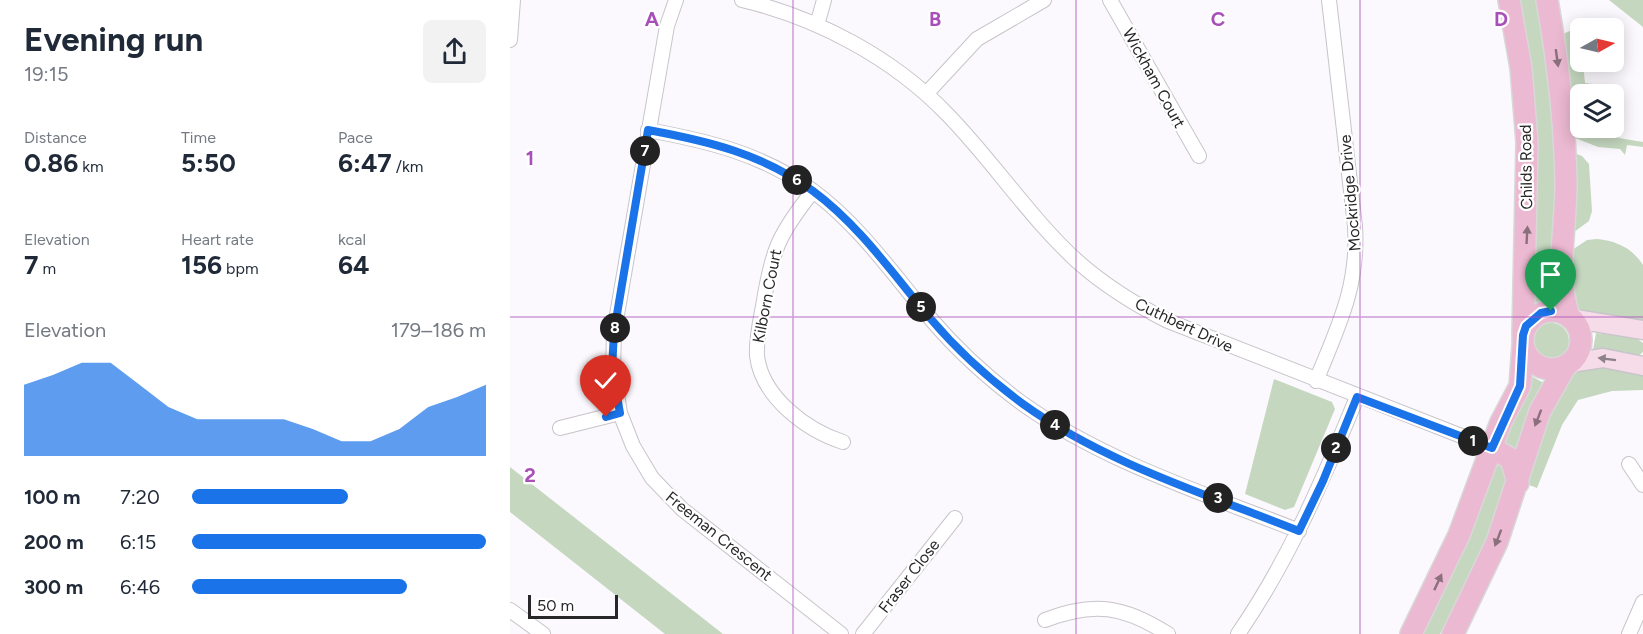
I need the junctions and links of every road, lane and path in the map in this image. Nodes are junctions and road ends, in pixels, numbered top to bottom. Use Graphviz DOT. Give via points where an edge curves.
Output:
graph roads {
  1 [pos="513,0"];
  2 [pos="668,0"];
  3 [pos="676,0"];
  4 [pos="742,0"];
  5 [pos="823,0"];
  6 [pos="1044,0"];
  7 [pos="1110,0"];
  8 [pos="1329,0"];
  9 [pos="1509,0"];
  10 [pos="1547,0"];
  11 [pos="812,24"];
  12 [pos="667,26"];
  13 [pos="510,40"];
  14 [pos="926,94"];
  15 [pos="648,130"];
  16 [pos="1199,156"];
  17 [pos="813,191"];
  18 [pos="1570,317"];
  19 [pos="1643,330"];
  20 [pos="1523,340"];
  21 [pos="1568,365"];
  22 [pos="1643,366"];
  23 [pos="1316,381"];
  24 [pos="1357,397"];
  25 [pos="620,413"];
  26 [pos="560,428"];
  27 [pos="843,442"];
  28 [pos="1492,448"];
  29 [pos="1629,464"];
  30 [pos="1518,483"];
  31 [pos="1643,485"];
  32 [pos="955,518"];
  33 [pos="1299,531"];
  34 [pos="1643,602"];
  35 [pos="510,610"];
  36 [pos="1045,620"];
  37 [pos="543,634"];
  38 [pos="841,634"];
  39 [pos="863,634"];
  40 [pos="1168,634"];
  41 [pos="1238,634"];
  42 [pos="1411,634"];
  43 [pos="1453,634"];
  44 [pos="1629,634"];
  1 -- 13 [label="street"];
  2 -- 12 [label="street, Freeman Crescent"];
  3 -- 12 [label="street, Freeman Crescent"];
  4 -- 11 [label="street, Cuthbert Drive"];
  5 -- 11 [label="street"];
  6 -- 14 [label="street" via="977,39"];
  7 -- 16 [label="street, Wickham Court"];
  8 -- 23 [label="street, Mockridge Drive" via="1356,264 1350,298"];
  20 -- 9 [label="main road, Childs Road, one-way" via="1527,142 1521,68"];
  10 -- 18 [label="main road, one-way" via="1558,65 1564,139 1561,279"];
  11 -- 14 [label="street, Cuthbert Drive" via="874,56"];
  12 -- 15 [label="street, Freeman Crescent"];
  14 -- 23 [label="street, Cuthbert Drive" via="1061,244 1102,280 1141,308 1168,321"];
  15 -- 17 [label="street" via="748,154"];
  15 -- 25 [label="street, Freeman Crescent" via="614,332 612,369"];
  17 -- 27 [label="street, Kilborn Court" via="787,224 774,250 757,357 763,378 776,398 817,431"];
  17 -- 33 [label="street" via="848,221 951,341 1023,404 1113,455"];
  18 -- 19 [label="main road"];
  18 -- 20 [label="main road" via="1561,312 1541,313 1526,326"];
  18 -- 21 [label="main road" via="1581,341"];
  20 -- 21 [label="main road" via="1526,354 1539,367 1556,370"];
  20 -- 28 [label="main road, Childs Road" via="1520,386"];
  22 -- 21 [label="main road, one-way" via="1603,358"];
  21 -- 30 [label="main road, one-way" via="1540,411"];
  23 -- 24 [label="street, Cuthbert Drive"];
  24 -- 28 [label="street, Cuthbert Drive"];
  24 -- 33 [label="street"];
  25 -- 26 [label="street"];
  25 -- 38 [label="street, Freeman Crescent" via="642,463 665,494"];
  28 -- 30 [label="main road, Cuthbert Drive" via="1511,459"];
  42 -- 28 [label="main road, Childs Road, one-way" via="1459,535"];
  29 -- 31 [label="street"];
  30 -- 43 [label="main road, one-way" via="1497,542"];
  32 -- 39 [label="street, Fraser Close"];
  33 -- 41 [label="street"];
  34 -- 44 [label="street"];
  35 -- 37 [label="street"];
  36 -- 40 [label="street" via="1083,607 1109,608"];
}
